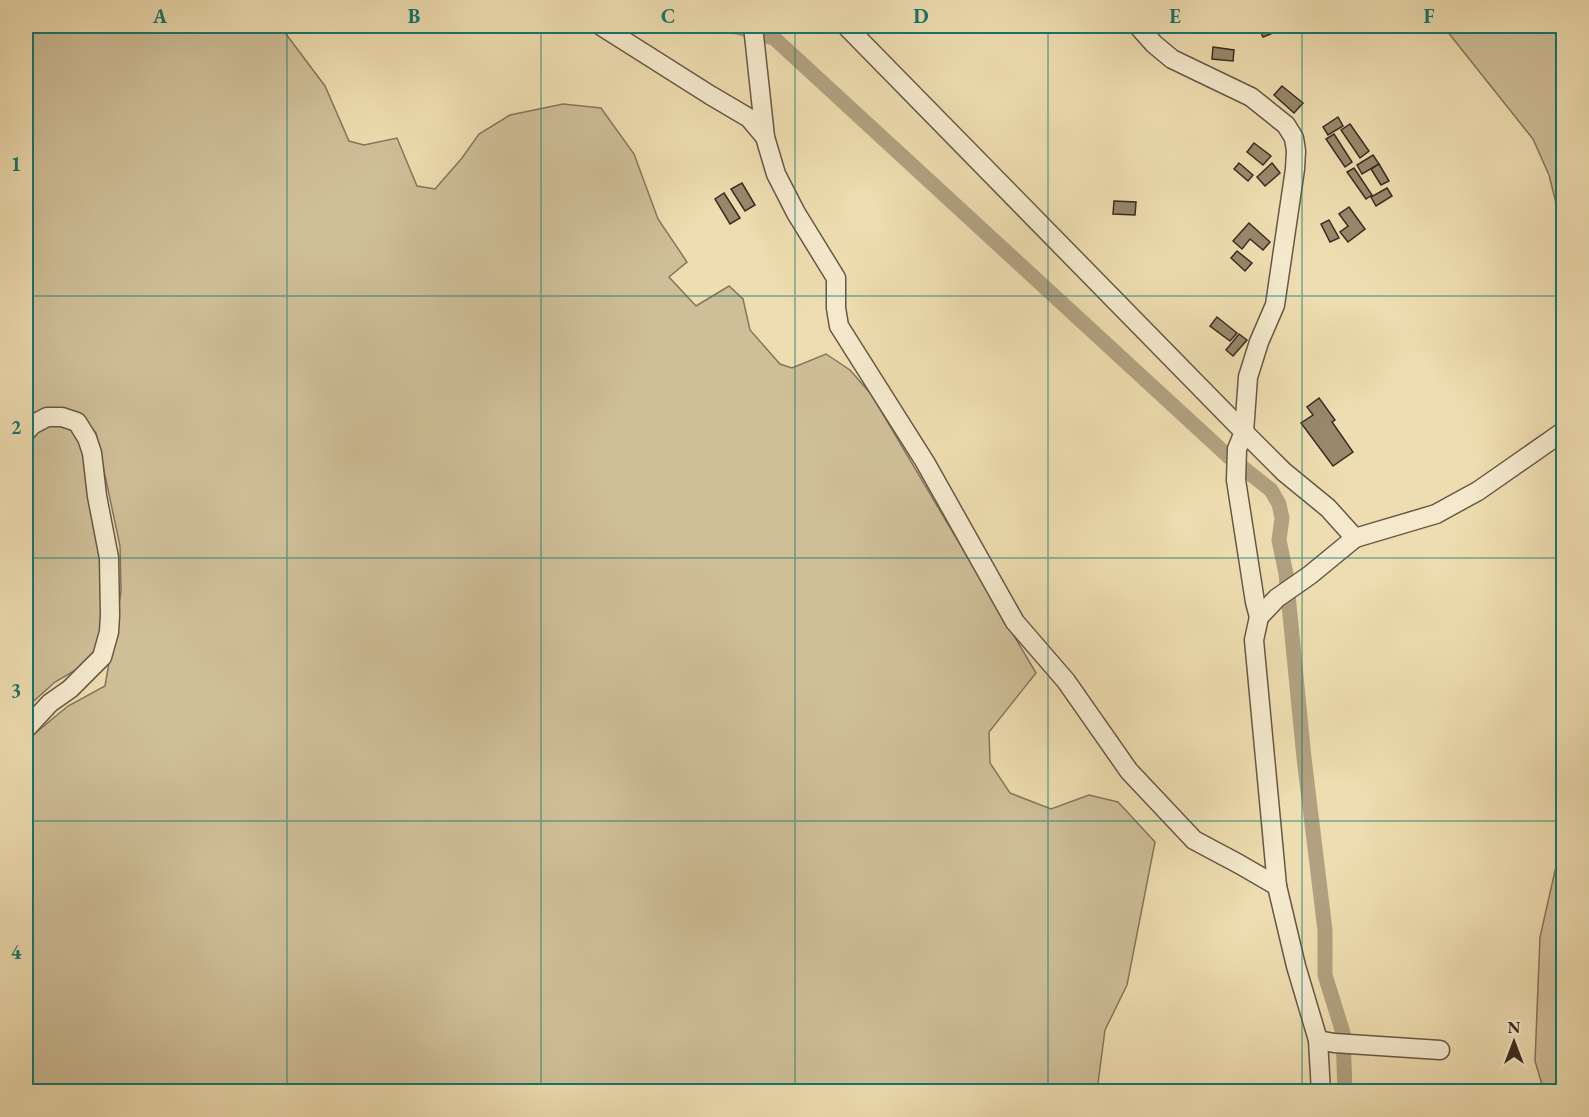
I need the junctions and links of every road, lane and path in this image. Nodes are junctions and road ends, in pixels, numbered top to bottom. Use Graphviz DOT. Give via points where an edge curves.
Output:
graph roads {
  1 [pos="601,26"];
  2 [pos="753,26"];
  3 [pos="846,26"];
  4 [pos="1138,26"];
  5 [pos="765,137"];
  6 [pos="1563,431"];
  7 [pos="26,432"];
  8 [pos="1244,432"];
  9 [pos="1354,538"];
  10 [pos="1259,617"];
  11 [pos="26,729"];
  12 [pos="1277,886"];
  13 [pos="1326,1042"];
  14 [pos="1440,1050"];
  15 [pos="1320,1069"];
  16 [pos="1308,1092"];
  17 [pos="1321,1092"];
  1 -- 5 [label="street" via="749,118"];
  2 -- 5 [label="street"];
  3 -- 8 [label="street"];
  4 -- 8 [label="street" via="1172,58 1251,97 1286,125 1294,138 1295,169 1275,305 1248,377"];
  5 -- 12 [label="street" via="776,174 836,278 839,326 925,462 1015,622 1066,681 1129,771 1194,840"];
  6 -- 9 [label="street" via="1478,491 1436,514"];
  7 -- 11 [label="street" via="47,417 62,417 77,422 87,438 109,558 110,632 102,657"];
  8 -- 9 [label="street" via="1328,508"];
  8 -- 10 [label="street" via="1237,449 1236,468"];
  9 -- 10 [label="street" via="1277,598"];
  10 -- 12 [label="street" via="1254,640"];
  12 -- 13 [label="street" via="1296,966"];
  13 -- 14 [label="street"];
  13 -- 15 [label="street"];
  15 -- 16 [label="street"];
  15 -- 17 [label="street"];
}
